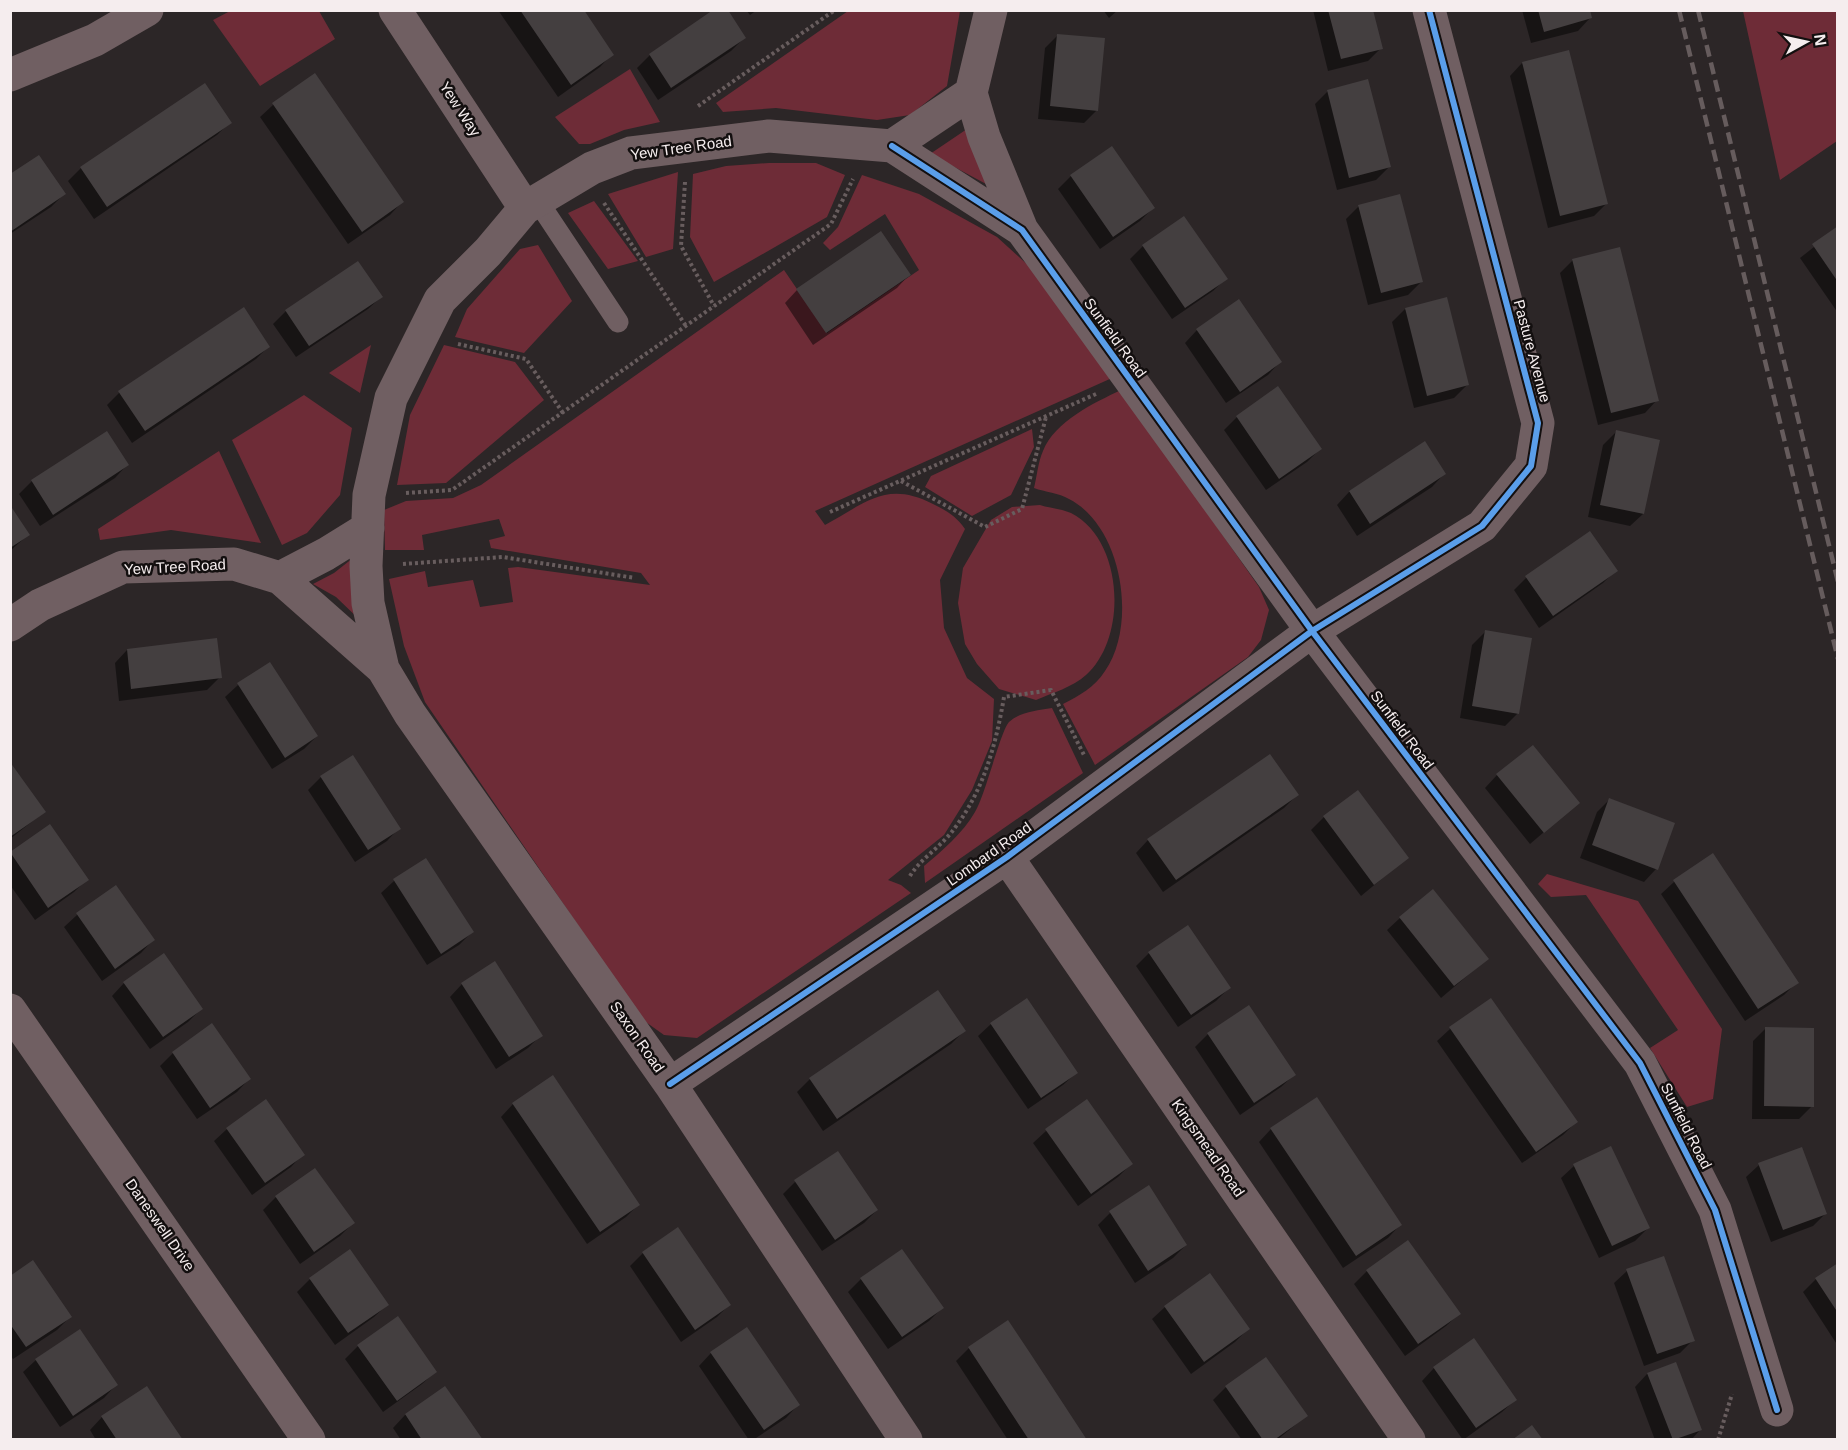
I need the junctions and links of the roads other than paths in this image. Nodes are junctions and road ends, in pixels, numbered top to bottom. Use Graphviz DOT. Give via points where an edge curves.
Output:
graph roads {
  1 [pos="147,10"];
  2 [pos="395,10"];
  3 [pos="991,10"];
  4 [pos="1429,10"];
  5 [pos="10,75"];
  6 [pos="971,93"];
  7 [pos="892,146"];
  8 [pos="531,204"];
  9 [pos="1022,230"];
  10 [pos="618,322"];
  11 [pos="368,528"];
  12 [pos="280,578"];
  13 [pos="10,625"];
  14 [pos="1312,631"];
  15 [pos="383,669"];
  16 [pos="1008,857"];
  17 [pos="10,1010"];
  18 [pos="670,1084"];
  19 [pos="1777,1410"];
  20 [pos="309,1440"];
  21 [pos="906,1440"];
  22 [pos="1409,1440"];
  1 -- 5 [label="street" via="95,40"];
  2 -- 8 [label="street, Yew Way"];
  3 -- 6 [label="street"];
  4 -- 14 [label="street, Pasture Avenue" via="1538,423 1531,466 1482,526"];
  6 -- 7 [label="street"];
  6 -- 9 [label="street" via="984,137"];
  7 -- 8 [label="street, Yew Tree Road" via="769,136 631,153 584,173"];
  7 -- 9 [label="street, Sunfield Road"];
  8 -- 10 [label="lane"];
  8 -- 11 [label="street, Yew Tree Road" via="441,300 422,336 391,398 369,495"];
  9 -- 14 [label="street, Sunfield Road"];
  11 -- 12 [label="street"];
  11 -- 15 [label="street, Yew Tree Road" via="368,603"];
  12 -- 13 [label="street, Yew Tree Road" via="234,564 123,567 40,605"];
  12 -- 15 [label="street, Yew Tree Road"];
  14 -- 16 [label="street, Lombard Road"];
  14 -- 19 [label="street, Sunfield Road" via="1640,1063 1715,1210"];
  15 -- 18 [label="street, Saxon Road" via="410,714"];
  16 -- 18 [label="street, Lombard Road"];
  16 -- 22 [label="street, Kingsmead Road"];
  17 -- 20 [label="street, Daneswell Drive"];
  18 -- 21 [label="street, Saxon Road"];
}
